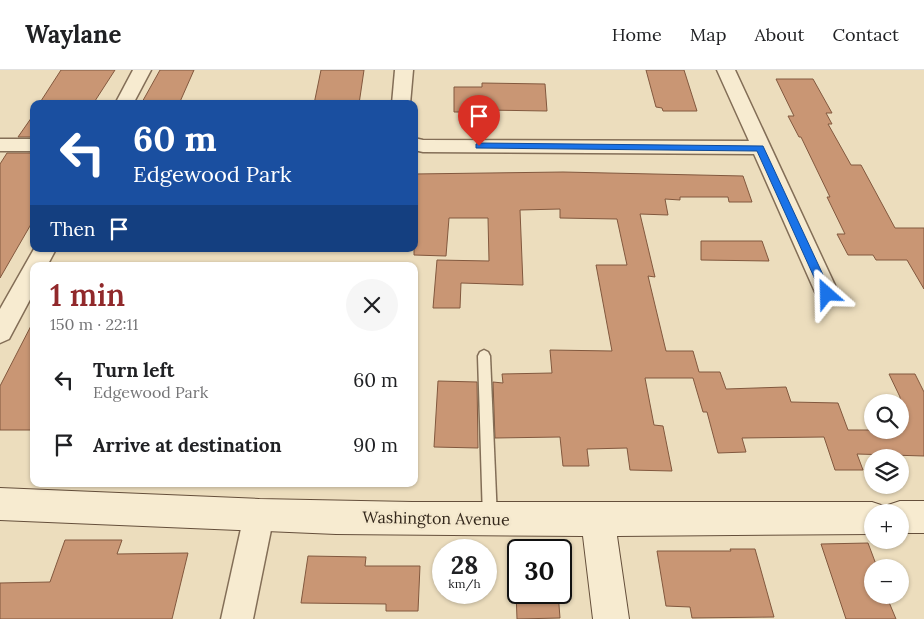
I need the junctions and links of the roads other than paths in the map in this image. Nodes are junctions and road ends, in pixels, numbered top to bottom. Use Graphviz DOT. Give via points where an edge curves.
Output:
graph roads {
  1 [pos="142,70"];
  2 [pos="404,70"];
  3 [pos="726,70"];
  4 [pos="126,100"];
  5 [pos="400,100"];
  6 [pos="0,145"];
  7 [pos="30,145"];
  8 [pos="418,145"];
  9 [pos="760,148"];
  10 [pos="30,277"];
  11 [pos="827,294"];
  12 [pos="0,332"];
  13 [pos="484,356"];
  14 [pos="0,504"];
  15 [pos="259,515"];
  16 [pos="924,517"];
  17 [pos="864,518"];
  18 [pos="909,518"];
  19 [pos="490,519"];
  20 [pos="598,520"];
  21 [pos="237,619"];
  22 [pos="610,619"];
  1 -- 4 [label="street"];
  2 -- 5 [label="street"];
  3 -- 9 [label="street"];
  6 -- 7 [label="street"];
  8 -- 9 [label="street"];
  9 -- 11 [label="street"];
  10 -- 12 [label="street"];
  13 -- 19 [label="lane"];
  14 -- 15 [label="street, Washington Avenue"];
  15 -- 19 [label="street, Washington Avenue"];
  15 -- 21 [label="street"];
  16 -- 18 [label="street"];
  17 -- 20 [label="street, Washington Avenue"];
  19 -- 20 [label="street, Washington Avenue"];
  20 -- 22 [label="street"];
}
